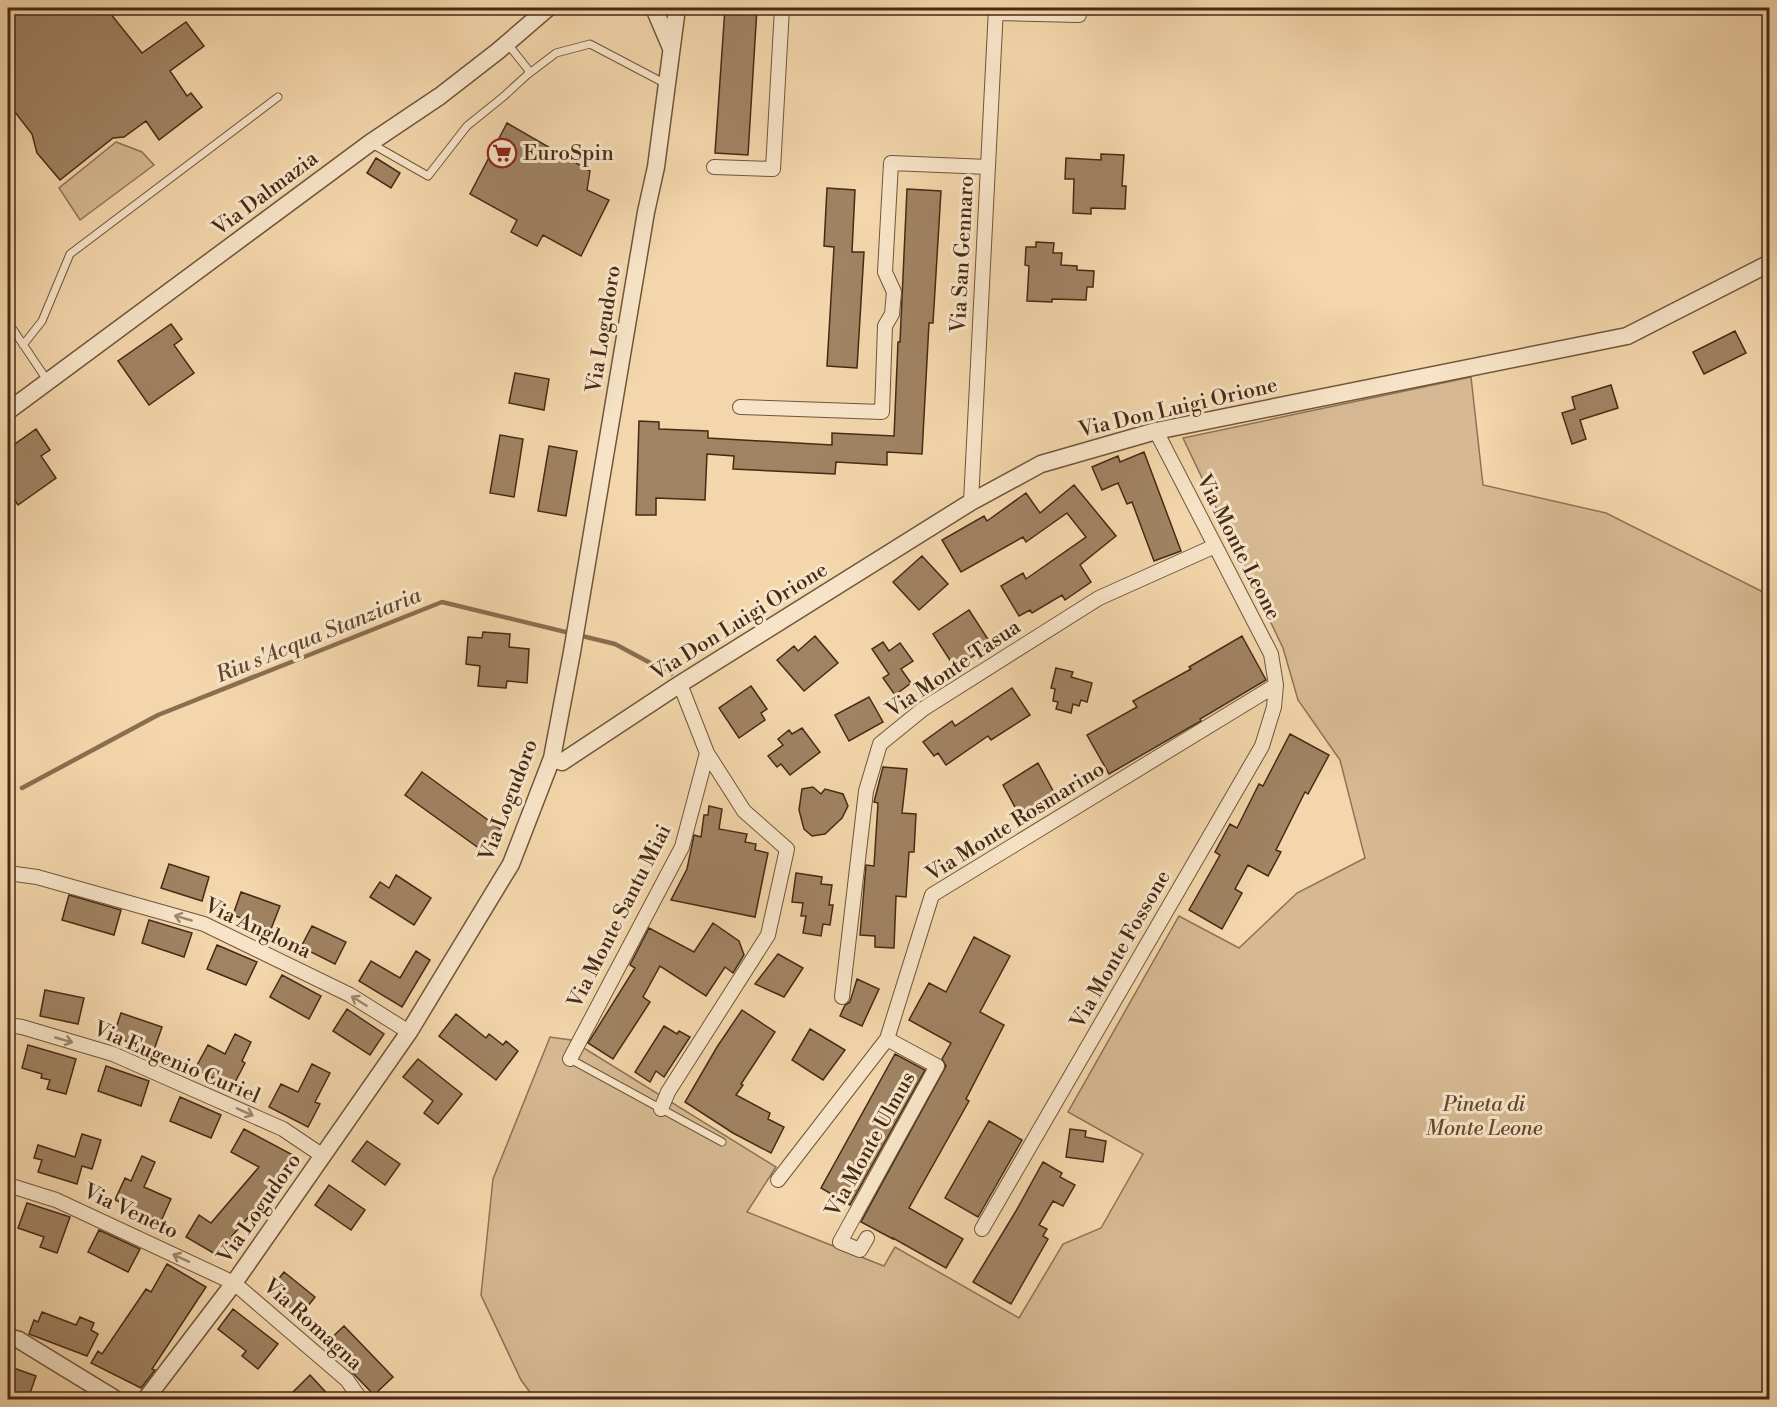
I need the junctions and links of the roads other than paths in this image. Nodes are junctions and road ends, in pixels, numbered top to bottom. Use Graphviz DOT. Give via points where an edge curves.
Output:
graph roads {
  1 [pos="548,8"];
  2 [pos="654,8"];
  3 [pos="677,8"];
  4 [pos="782,8"];
  5 [pos="1079,8"];
  6 [pos="996,10"];
  7 [pos="507,43"];
  8 [pos="671,50"];
  9 [pos="530,72"];
  10 [pos="667,85"];
  11 [pos="278,97"];
  12 [pos="370,143"];
  13 [pos="714,167"];
  14 [pos="987,167"];
  15 [pos="1770,263"];
  16 [pos="8,322"];
  17 [pos="23,345"];
  18 [pos="49,382"];
  19 [pos="740,407"];
  20 [pos="8,411"];
  21 [pos="1156,431"];
  22 [pos="971,502"];
  23 [pos="1215,546"];
  24 [pos="680,684"];
  25 [pos="1276,685"];
  26 [pos="707,753"];
  27 [pos="552,758"];
  28 [pos="8,873"];
  29 [pos="842,997"];
  30 [pos="8,1025"];
  31 [pos="409,1032"];
  32 [pos="887,1039"];
  33 [pos="570,1059"];
  34 [pos="661,1109"];
  35 [pos="722,1142"];
  36 [pos="323,1156"];
  37 [pos="778,1180"];
  38 [pos="8,1185"];
  39 [pos="982,1228"];
  40 [pos="867,1238"];
  41 [pos="234,1283"];
  42 [pos="8,1337"];
  43 [pos="117,1400"];
  44 [pos="145,1400"];
  45 [pos="361,1400"];
  1 -- 7 [label="street, Via Dalmazia"];
  2 -- 8 [label="street"];
  3 -- 8 [label="street, Via Logudoro"];
  4 -- 13 [label="street" via="773,169"];
  5 -- 6 [label="street" via="1079,15"];
  6 -- 14 [label="street, Via San Gennaro"];
  7 -- 9 [label="lane"];
  7 -- 12 [label="street, Via Dalmazia" via="440,96"];
  8 -- 10 [label="street, Via Logudoro"];
  9 -- 10 [label="lane" via="555,53 590,44"];
  9 -- 12 [label="lane" via="467,126 428,176"];
  10 -- 27 [label="street, Via Logudoro"];
  11 -- 17 [label="lane" via="70,254 42,321"];
  12 -- 18 [label="street, Via Dalmazia"];
  14 -- 19 [label="street" via="891,163 885,272 894,292 892,314 885,326 882,412"];
  14 -- 22 [label="street, Via San Gennaro"];
  15 -- 21 [label="street, Via Don Luigi Orione" via="1628,336"];
  16 -- 17 [label="lane"];
  17 -- 18 [label="lane"];
  18 -- 20 [label="street, Via Dalmazia"];
  21 -- 22 [label="street, Via Don Luigi Orione" via="1041,464"];
  21 -- 23 [label="street, Via Monte Leone"];
  22 -- 24 [label="street, Via Don Luigi Orione"];
  23 -- 25 [label="street, Via Monte Leone" via="1271,654"];
  23 -- 29 [label="street, Via Monte Tasua" via="1099,598 923,709 880,744 866,791"];
  24 -- 26 [label="street"];
  24 -- 27 [label="street, Via Don Luigi Orione" via="562,762"];
  25 -- 32 [label="street, Via Monte Rosmarino" via="932,895"];
  25 -- 39 [label="street, Via Monte Fossone" via="1262,746"];
  26 -- 33 [label="street, Via Monte Santu Miai" via="682,847"];
  26 -- 34 [label="street" via="744,811 787,849 768,935"];
  27 -- 31 [label="street, Via Logudoro" via="511,864"];
  31 -- 28 [label="street, Via Anglona, one-way" via="350,996 204,924 37,877"];
  30 -- 36 [label="street, Via Eugenio Curiel, one-way" via="112,1054 283,1129"];
  31 -- 36 [label="street, Via Logudoro"];
  32 -- 37 [label="street, Via Monte Rosmarino"];
  32 -- 40 [label="street, Via Monte Ulmus" via="937,1066 840,1242 860,1250"];
  33 -- 34 [label="lane"];
  34 -- 35 [label="lane"];
  36 -- 41 [label="street, Via Logudoro"];
  41 -- 38 [label="street, Via Veneto, one-way" via="56,1200"];
  41 -- 44 [label="street, Via Logudoro"];
  41 -- 45 [label="street, Via Romagna" via="347,1380"];
  42 -- 43 [label="street" via="20,1340"];
}
